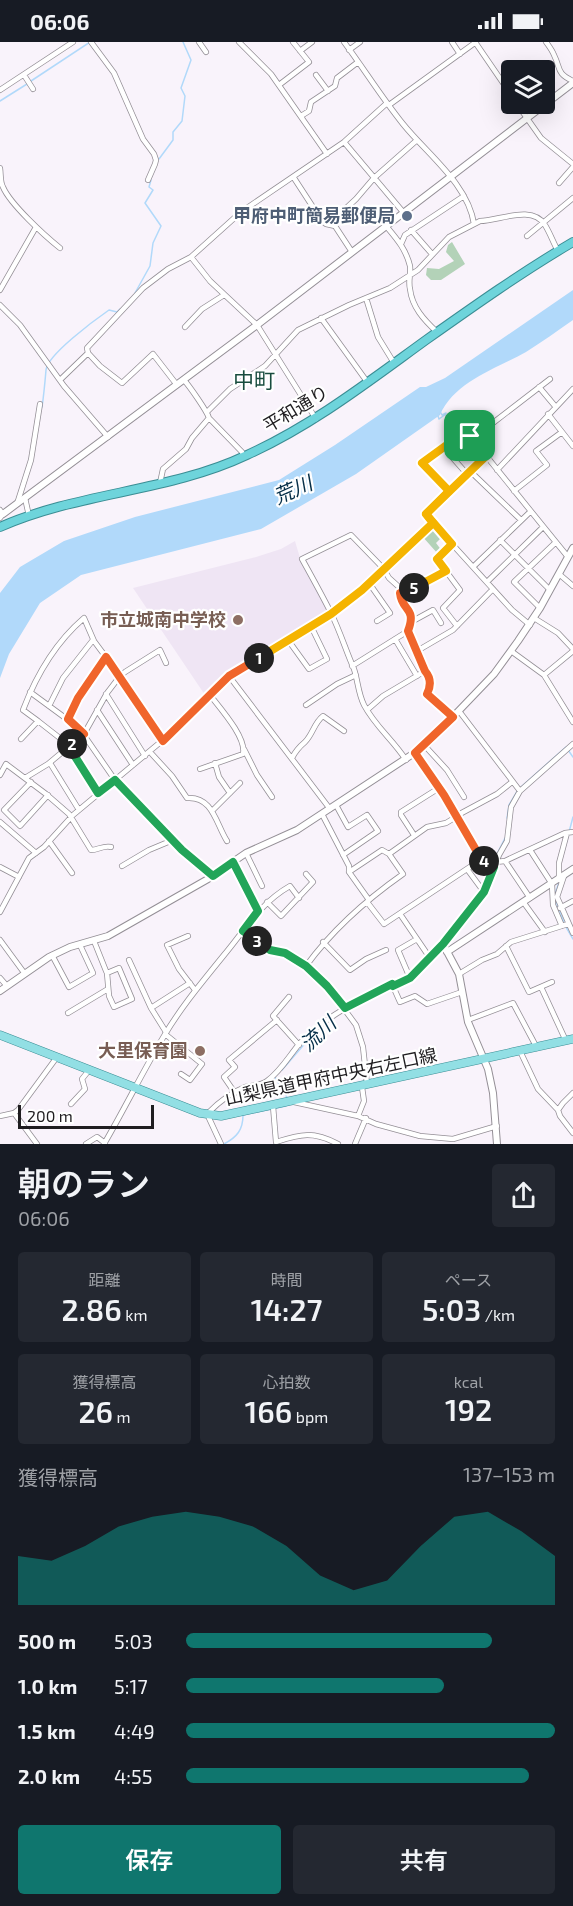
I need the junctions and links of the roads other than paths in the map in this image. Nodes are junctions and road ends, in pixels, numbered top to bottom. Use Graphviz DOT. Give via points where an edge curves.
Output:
graph roads {
  1 [pos="73,42"];
  2 [pos="239,42"];
  3 [pos="293,42"];
  4 [pos="312,42"];
  5 [pos="344,42"];
  6 [pos="360,42"];
  7 [pos="452,42"];
  8 [pos="475,42"];
  9 [pos="546,42"];
  10 [pos="201,43"];
  11 [pos="93,44"];
  12 [pos="349,50"];
  13 [pos="300,51"];
  14 [pos="206,52"];
  15 [pos="460,54"];
  16 [pos="358,62"];
  17 [pos="316,75"];
  18 [pos="25,76"];
  19 [pos="501,80"];
  20 [pos="573,82"];
  21 [pos="279,85"];
  22 [pos="33,89"];
  23 [pos="0,90"];
  24 [pos="328,91"];
  25 [pos="388,104"];
  26 [pos="523,114"];
  27 [pos="301,117"];
  28 [pos="526,118"];
  29 [pos="417,140"];
  30 [pos="344,142"];
  31 [pos="327,154"];
  32 [pos="573,165"];
  33 [pos="0,168"];
  34 [pos="450,176"];
  35 [pos="294,178"];
  36 [pos="374,178"];
  37 [pos="148,180"];
  38 [pos="559,183"];
  39 [pos="464,196"];
  40 [pos="573,198"];
  41 [pos="404,212"];
  42 [pos="544,223"];
  43 [pos="329,224"];
  44 [pos="474,224"];
  45 [pos="386,226"];
  46 [pos="36,227"];
  47 [pos="411,230"];
  48 [pos="527,236"];
  49 [pos="573,242"];
  50 [pos="401,244"];
  51 [pos="60,248"];
  52 [pos="558,251"];
  53 [pos="352,252"];
  54 [pos="432,254"];
  55 [pos="191,257"];
  56 [pos="409,276"];
  57 [pos="0,290"];
  58 [pos="224,295"];
  59 [pos="366,298"];
  60 [pos="0,305"];
  61 [pos="321,318"];
  62 [pos="257,325"];
  63 [pos="185,327"];
  64 [pos="437,332"];
  65 [pos="88,353"];
  66 [pos="276,355"];
  67 [pos="394,363"];
  68 [pos="550,379"];
  69 [pos="60,380"];
  70 [pos="184,380"];
  71 [pos="368,383"];
  72 [pos="177,385"];
  73 [pos="539,387"];
  74 [pos="572,392"];
  75 [pos="40,404"];
  76 [pos="555,406"];
  77 [pos="207,412"];
  78 [pos="548,414"];
  79 [pos="209,418"];
  80 [pos="316,419"];
  81 [pos="562,432"];
  82 [pos="470,436"];
  83 [pos="108,437"];
  84 [pos="573,446"];
  85 [pos="443,447"];
  86 [pos="486,456"];
  87 [pos="244,457"];
  88 [pos="497,470"];
  89 [pos="468,473"];
  90 [pos="160,483"];
  91 [pos="449,491"];
  92 [pos="514,491"];
  93 [pos="26,498"];
  94 [pos="17,504"];
  95 [pos="530,512"];
  96 [pos="1,514"];
  97 [pos="29,516"];
  98 [pos="521,520"];
  99 [pos="433,523"];
  100 [pos="0,527"];
  101 [pos="542,528"];
  102 [pos="500,540"];
  103 [pos="556,542"];
  104 [pos="452,544"];
  105 [pos="573,548"];
  106 [pos="515,555"];
  107 [pos="568,557"];
  108 [pos="473,567"];
  109 [pos="383,568"];
  110 [pos="529,568"];
  111 [pos="446,571"];
  112 [pos="559,574"];
  113 [pos="487,582"];
  114 [pos="369,583"];
  115 [pos="573,586"];
  116 [pos="493,589"];
  117 [pos="550,590"];
  118 [pos="400,593"];
  119 [pos="540,608"];
  120 [pos="331,614"];
  121 [pos="377,621"];
  122 [pos="532,621"];
  123 [pos="411,622"];
  124 [pos="441,623"];
  125 [pos="311,626"];
  126 [pos="457,626"];
  127 [pos="408,631"];
  128 [pos="395,639"];
  129 [pos="93,640"];
  130 [pos="288,640"];
  131 [pos="573,650"];
  132 [pos="417,651"];
  133 [pos="511,651"];
  134 [pos="106,657"];
  135 [pos="166,663"];
  136 [pos="352,666"];
  137 [pos="425,671"];
  138 [pos="356,675"];
  139 [pos="544,675"];
  140 [pos="120,676"];
  141 [pos="229,676"];
  142 [pos="417,676"];
  143 [pos="30,692"];
  144 [pos="106,694"];
  145 [pos="210,695"];
  146 [pos="306,705"];
  147 [pos="49,706"];
  148 [pos="97,710"];
  149 [pos="367,710"];
  150 [pos="459,711"];
  151 [pos="453,717"];
  152 [pos="68,719"];
  153 [pos="38,721"];
  154 [pos="573,722"];
  155 [pos="344,731"];
  156 [pos="84,734"];
  157 [pos="21,739"];
  158 [pos="163,741"];
  159 [pos="573,744"];
  160 [pos="69,746"];
  161 [pos="425,746"];
  162 [pos="244,749"];
  163 [pos="150,752"];
  164 [pos="415,753"];
  165 [pos="145,756"];
  166 [pos="292,758"];
  167 [pos="406,760"];
  168 [pos="50,763"];
  169 [pos="215,763"];
  170 [pos="134,765"];
  171 [pos="200,769"];
  172 [pos="0,778"];
  173 [pos="25,778"];
  174 [pos="115,780"];
  175 [pos="32,782"];
  176 [pos="512,782"];
  177 [pos="240,783"];
  178 [pos="439,788"];
  179 [pos="520,791"];
  180 [pos="98,793"];
  181 [pos="230,793"];
  182 [pos="48,795"];
  183 [pos="272,797"];
  184 [pos="464,797"];
  185 [pos="333,807"];
  186 [pos="2,809"];
  187 [pos="79,810"];
  188 [pos="213,810"];
  189 [pos="322,814"];
  190 [pos="456,816"];
  191 [pos="71,818"];
  192 [pos="0,822"];
  193 [pos="569,832"];
  194 [pos="414,836"];
  195 [pos="173,840"];
  196 [pos="227,841"];
  197 [pos="49,842"];
  198 [pos="111,847"];
  199 [pos="530,850"];
  200 [pos="36,853"];
  201 [pos="246,853"];
  202 [pos="389,854"];
  203 [pos="343,855"];
  204 [pos="482,859"];
  205 [pos="506,861"];
  206 [pos="233,862"];
  207 [pos="495,865"];
  208 [pos="122,866"];
  209 [pos="0,867"];
  210 [pos="466,869"];
  211 [pos="573,870"];
  212 [pos="349,872"];
  213 [pos="72,873"];
  214 [pos="306,874"];
  215 [pos="213,876"];
  216 [pos="19,877"];
  217 [pos="561,878"];
  218 [pos="552,884"];
  219 [pos="262,886"];
  220 [pos="484,892"];
  221 [pos="299,897"];
  222 [pos="530,898"];
  223 [pos="368,901"];
  224 [pos="573,901"];
  225 [pos="267,902"];
  226 [pos="524,903"];
  227 [pos="560,908"];
  228 [pos="258,911"];
  229 [pos="0,912"];
  230 [pos="400,914"];
  231 [pos="565,925"];
  232 [pos="243,931"];
  233 [pos="545,932"];
  234 [pos="573,933"];
  235 [pos="188,936"];
  236 [pos="417,939"];
  237 [pos="0,940"];
  238 [pos="94,941"];
  239 [pos="323,942"];
  240 [pos="443,944"];
  241 [pos="80,945"];
  242 [pos="506,946"];
  243 [pos="386,950"];
  244 [pos="447,952"];
  245 [pos="52,955"];
  246 [pos="430,958"];
  247 [pos="129,960"];
  248 [pos="306,966"];
  249 [pos="107,973"];
  250 [pos="25,974"];
  251 [pos="459,974"];
  252 [pos="0,978"];
  253 [pos="410,978"];
  254 [pos="552,982"];
  255 [pos="190,983"];
  256 [pos="7,986"];
  257 [pos="393,986"];
  258 [pos="541,987"];
  259 [pos="108,989"];
  260 [pos="195,990"];
  261 [pos="0,991"];
  262 [pos="462,993"];
  263 [pos="289,997"];
  264 [pos="151,1008"];
  265 [pos="345,1008"];
  266 [pos="68,1014"];
  267 [pos="277,1020"];
  268 [pos="468,1020"];
  269 [pos="166,1033"];
  270 [pos="0,1035"];
  271 [pos="570,1040"];
  272 [pos="299,1045"];
  273 [pos="537,1048"];
  274 [pos="520,1051"];
  275 [pos="57,1057"];
  276 [pos="484,1059"];
  277 [pos="90,1069"];
  278 [pos="181,1074"];
  279 [pos="364,1086"];
  280 [pos="136,1089"];
  281 [pos="235,1093"];
  282 [pos="573,1093"];
  283 [pos="289,1102"];
  284 [pos="71,1104"];
  285 [pos="273,1108"];
  286 [pos="558,1110"];
  287 [pos="14,1113"];
  288 [pos="207,1115"];
  289 [pos="0,1116"];
  290 [pos="357,1116"];
  291 [pos="366,1118"];
  292 [pos="497,1126"];
  293 [pos="573,1133"];
  294 [pos="452,1142"];
  295 [pos="105,1143"];
  296 [pos="38,1144"];
  297 [pos="86,1144"];
  298 [pos="221,1144"];
  299 [pos="338,1144"];
  300 [pos="355,1144"];
  301 [pos="497,1144"];
  1 -- 18 [label="street"];
  2 -- 21 [label="street"];
  3 -- 13 [label="street"];
  4 -- 13 [label="street"];
  5 -- 12 [label="street"];
  6 -- 12 [label="street"];
  7 -- 15 [label="street"];
  8 -- 15 [label="street"];
  8 -- 19 [label="street"];
  9 -- 20 [label="street" via="560,72"];
  10 -- 14 [label="street"];
  11 -- 37 [label="street" via="114,73 143,139 154,154 156,160"];
  12 -- 16 [label="street"];
  13 -- 21 [label="street" via="309,62"];
  15 -- 25 [label="street"];
  16 -- 24 [label="street"];
  16 -- 25 [label="street"];
  17 -- 24 [label="street"];
  18 -- 22 [label="street"];
  18 -- 23 [label="street"];
  20 -- 28 [label="street"];
  21 -- 27 [label="street"];
  24 -- 27 [label="street" via="311,102 309,111"];
  25 -- 29 [label="street"];
  25 -- 30 [label="street"];
  26 -- 28 [label="street"];
  27 -- 31 [label="street"];
  28 -- 32 [label="street" via="541,138"];
  28 -- 34 [label="street"];
  29 -- 34 [label="street"];
  29 -- 36 [label="street"];
  30 -- 31 [label="street"];
  30 -- 36 [label="street"];
  31 -- 35 [label="street"];
  32 -- 38 [label="street"];
  33 -- 46 [label="street" via="2,187"];
  34 -- 39 [label="street"];
  34 -- 41 [label="street"];
  35 -- 43 [label="street" via="318,215"];
  35 -- 55 [label="street" via="228,222"];
  36 -- 41 [label="street"];
  36 -- 43 [label="street"];
  39 -- 44 [label="street" via="472,208"];
  39 -- 47 [label="street"];
  40 -- 42 [label="street"];
  41 -- 45 [label="street"];
  42 -- 44 [label="street" via="528,214"];
  42 -- 48 [label="street"];
  42 -- 52 [label="street"];
  43 -- 53 [label="street" via="335,226"];
  44 -- 54 [label="street" via="449,237"];
  45 -- 50 [label="street"];
  45 -- 53 [label="street"];
  46 -- 51 [label="street"];
  46 -- 57 [label="street"];
  47 -- 50 [label="street"];
  47 -- 54 [label="street"];
  49 -- 52 [label="highway, 平和通り"];
  50 -- 56 [label="street" via="411,269"];
  52 -- 64 [label="highway, 平和通り"];
  53 -- 62 [label="street"];
  54 -- 56 [label="street"];
  55 -- 58 [label="street"];
  55 -- 65 [label="street" via="143,288 96,337 87,348"];
  56 -- 59 [label="street"];
  56 -- 64 [label="street" via="413,303"];
  58 -- 62 [label="street"];
  58 -- 63 [label="street" via="202,309"];
  59 -- 61 [label="street"];
  59 -- 67 [label="street" via="378,337"];
  60 -- 69 [label="street" via="20,325"];
  61 -- 66 [label="street" via="298,330"];
  61 -- 71 [label="street"];
  62 -- 66 [label="street"];
  62 -- 70 [label="street"];
  64 -- 67 [label="highway, 平和通り"];
  65 -- 69 [label="street"];
  65 -- 72 [label="street" via="122,382 153,354"];
  66 -- 77 [label="street" via="230,389"];
  66 -- 80 [label="street"];
  67 -- 71 [label="highway, 平和通り"];
  68 -- 73 [label="street"];
  69 -- 83 [label="street"];
  70 -- 72 [label="street"];
  70 -- 77 [label="street"];
  71 -- 80 [label="highway, 平和通り"];
  72 -- 83 [label="street"];
  73 -- 76 [label="street"];
  73 -- 82 [label="street"];
  74 -- 76 [label="street"];
  75 -- 94 [label="street" via="31,460"];
  76 -- 78 [label="street"];
  77 -- 79 [label="street"];
  78 -- 81 [label="street"];
  78 -- 88 [label="street"];
  79 -- 87 [label="street"];
  79 -- 90 [label="street" via="186,449 163,469"];
  80 -- 87 [label="highway, 平和通り"];
  81 -- 84 [label="street"];
  81 -- 92 [label="street" via="536,451 547,465"];
  82 -- 85 [label="street" via="466,431"];
  82 -- 86 [label="street"];
  83 -- 93 [label="street"];
  85 -- 89 [label="street"];
  85 -- 91 [label="street" via="422,463"];
  86 -- 88 [label="street"];
  86 -- 89 [label="street"];
  87 -- 90 [label="highway, 平和通り"];
  88 -- 92 [label="street"];
  89 -- 91 [label="street"];
  89 -- 98 [label="street"];
  90 -- 97 [label="highway, 平和通り"];
  91 -- 99 [label="street" via="426,514"];
  92 -- 95 [label="street"];
  93 -- 94 [label="street"];
  93 -- 97 [label="street"];
  94 -- 96 [label="street"];
  95 -- 98 [label="street"];
  95 -- 101 [label="street"];
  97 -- 100 [label="highway, 平和通り"];
  98 -- 102 [label="street"];
  99 -- 104 [label="street"];
  99 -- 109 [label="street"];
  101 -- 103 [label="street"];
  101 -- 106 [label="street"];
  102 -- 106 [label="street"];
  102 -- 108 [label="street"];
  103 -- 107 [label="street"];
  103 -- 110 [label="street"];
  104 -- 108 [label="street"];
  104 -- 111 [label="street" via="437,559"];
  105 -- 107 [label="street"];
  106 -- 110 [label="street"];
  106 -- 113 [label="street"];
  107 -- 112 [label="street"];
  108 -- 113 [label="street"];
  109 -- 114 [label="street"];
  109 -- 118 [label="street"];
  109 -- 120 [label="street" via="351,535 302,560"];
  110 -- 117 [label="street"];
  110 -- 119 [label="street" via="514,582"];
  111 -- 118 [label="street"];
  111 -- 126 [label="street" via="460,590 443,608"];
  112 -- 115 [label="street"];
  112 -- 117 [label="street"];
  113 -- 116 [label="street"];
  114 -- 120 [label="street"];
  114 -- 121 [label="street" via="390,613"];
  116 -- 122 [label="street" via="512,610"];
  116 -- 126 [label="street"];
  117 -- 119 [label="street"];
  118 -- 123 [label="street" via="411,613"];
  119 -- 122 [label="street"];
  120 -- 125 [label="street"];
  120 -- 136 [label="street"];
  122 -- 131 [label="street" via="558,633"];
  122 -- 133 [label="street"];
  123 -- 124 [label="street" via="433,610"];
  123 -- 127 [label="street"];
  125 -- 130 [label="street"];
  125 -- 130 [label="street" via="327,659 309,669"];
  126 -- 132 [label="street"];
  127 -- 128 [label="street"];
  127 -- 132 [label="street"];
  128 -- 136 [label="street"];
  128 -- 142 [label="street"];
  129 -- 134 [label="street"];
  129 -- 143 [label="street" via="84,618 51,656"];
  129 -- 147 [label="street" via="63,678"];
  130 -- 141 [label="street"];
  131 -- 139 [label="street"];
  132 -- 137 [label="street"];
  133 -- 139 [label="street"];
  133 -- 150 [label="street"];
  134 -- 140 [label="street"];
  134 -- 152 [label="street"];
  135 -- 140 [label="street" via="160,650"];
  136 -- 138 [label="street"];
  137 -- 142 [label="street"];
  137 -- 151 [label="street" via="431,685 427,694"];
  138 -- 146 [label="street"];
  138 -- 149 [label="street"];
  139 -- 154 [label="street"];
  140 -- 144 [label="street"];
  140 -- 158 [label="street"];
  141 -- 145 [label="street"];
  141 -- 166 [label="street"];
  142 -- 149 [label="street"];
  143 -- 147 [label="street"];
  143 -- 153 [label="street" via="23,710"];
  144 -- 148 [label="street"];
  144 -- 165 [label="street"];
  145 -- 158 [label="street"];
  145 -- 162 [label="street"];
  147 -- 152 [label="street"];
  148 -- 156 [label="street"];
  148 -- 170 [label="street"];
  149 -- 167 [label="street"];
  150 -- 151 [label="street"];
  150 -- 176 [label="street"];
  151 -- 161 [label="street"];
  152 -- 156 [label="street"];
  153 -- 157 [label="street"];
  153 -- 160 [label="street"];
  155 -- 166 [label="street" via="323,716"];
  156 -- 160 [label="street"];
  156 -- 174 [label="street"];
  158 -- 163 [label="street"];
  159 -- 179 [label="street"];
  160 -- 168 [label="street"];
  160 -- 180 [label="street"];
  161 -- 164 [label="street"];
  161 -- 184 [label="street"];
  162 -- 169 [label="street" via="243,754"];
  162 -- 183 [label="street"];
  163 -- 165 [label="street"];
  163 -- 188 [label="street" via="187,798 201,800"];
  164 -- 167 [label="street"];
  164 -- 178 [label="street"];
  165 -- 170 [label="street"];
  166 -- 185 [label="street"];
  167 -- 185 [label="street"];
  168 -- 173 [label="street"];
  168 -- 187 [label="street"];
  169 -- 171 [label="street"];
  169 -- 181 [label="street"];
  170 -- 174 [label="street"];
  172 -- 173 [label="street" via="6,764"];
  173 -- 175 [label="street"];
  174 -- 180 [label="street"];
  174 -- 195 [label="street"];
  175 -- 182 [label="street"];
  175 -- 186 [label="street"];
  176 -- 179 [label="street"];
  176 -- 190 [label="street"];
  177 -- 181 [label="street"];
  178 -- 190 [label="street"];
  178 -- 194 [label="street" via="401,812"];
  179 -- 207 [label="street" via="513,800 507,841"];
  180 -- 187 [label="street"];
  181 -- 188 [label="street"];
  182 -- 186 [label="street" via="20,826"];
  182 -- 191 [label="street"];
  185 -- 189 [label="street"];
  185 -- 203 [label="street" via="348,827 367,815 378,831"];
  187 -- 191 [label="street"];
  188 -- 196 [label="street"];
  189 -- 201 [label="street"];
  189 -- 203 [label="street"];
  190 -- 194 [label="street"];
  190 -- 204 [label="street"];
  191 -- 197 [label="street"];
  191 -- 198 [label="street" via="91,850"];
  192 -- 200 [label="street"];
  193 -- 199 [label="street"];
  193 -- 217 [label="street" via="559,863"];
  194 -- 202 [label="street"];
  195 -- 208 [label="street" via="148,849"];
  195 -- 215 [label="street"];
  197 -- 200 [label="street"];
  197 -- 213 [label="street"];
  199 -- 205 [label="street"];
  199 -- 218 [label="street"];
  200 -- 216 [label="street"];
  201 -- 206 [label="street"];
  201 -- 219 [label="street"];
  202 -- 212 [label="street" via="382,850"];
  202 -- 223 [label="street" via="403,874"];
  203 -- 212 [label="street"];
  204 -- 207 [label="street"];
  204 -- 210 [label="street"];
  205 -- 207 [label="street"];
  205 -- 222 [label="street"];
  206 -- 215 [label="street"];
  206 -- 228 [label="street"];
  207 -- 220 [label="street"];
  209 -- 216 [label="street"];
  210 -- 220 [label="street"];
  210 -- 230 [label="street"];
  211 -- 217 [label="street"];
  212 -- 223 [label="street"];
  214 -- 221 [label="street" via="314,882"];
  215 -- 238 [label="street"];
  216 -- 229 [label="street"];
  217 -- 218 [label="street"];
  217 -- 227 [label="street" via="557,897"];
  218 -- 222 [label="street"];
  218 -- 231 [label="street" via="553,905"];
  220 -- 240 [label="street"];
  221 -- 225 [label="street" via="290,886"];
  221 -- 225 [label="street" via="281,916"];
  222 -- 226 [label="street"];
  223 -- 230 [label="street" via="384,924"];
  223 -- 239 [label="street"];
  224 -- 227 [label="street"];
  225 -- 228 [label="street"];
  226 -- 233 [label="street"];
  226 -- 244 [label="street"];
  227 -- 231 [label="street"];
  228 -- 232 [label="street"];
  230 -- 236 [label="street"];
  231 -- 233 [label="street"];
  231 -- 234 [label="street"];
  232 -- 248 [label="street" via="270,950 285,953"];
  232 -- 260 [label="street"];
  233 -- 242 [label="street"];
  235 -- 255 [label="street" via="167,945"];
  236 -- 246 [label="street"];
  236 -- 253 [label="street" via="398,950"];
  237 -- 250 [label="street"];
  238 -- 241 [label="street"];
  238 -- 249 [label="street"];
  239 -- 243 [label="street" via="350,970"];
  239 -- 248 [label="street"];
  240 -- 244 [label="street"];
  240 -- 246 [label="street"];
  241 -- 245 [label="street"];
  241 -- 245 [label="street" via="93,973 69,987"];
  242 -- 251 [label="street"];
  242 -- 258 [label="street" via="529,992"];
  244 -- 251 [label="street"];
  245 -- 250 [label="street"];
  246 -- 253 [label="street"];
  247 -- 264 [label="street"];
  248 -- 265 [label="street"];
  249 -- 259 [label="street"];
  249 -- 259 [label="street" via="119,968 132,999 114,1007"];
  250 -- 256 [label="street"];
  251 -- 262 [label="street"];
  252 -- 256 [label="street"];
  253 -- 257 [label="street"];
  254 -- 258 [label="street"];
  255 -- 260 [label="street"];
  255 -- 264 [label="street"];
  256 -- 261 [label="street"];
  257 -- 262 [label="street" via="400,1002 414,996 427,1004"];
  257 -- 265 [label="street"];
  258 -- 271 [label="street"];
  259 -- 266 [label="street"];
  260 -- 269 [label="street"];
  262 -- 268 [label="street"];
  263 -- 267 [label="street" via="273,1016"];
  264 -- 269 [label="street"];
  265 -- 272 [label="street" via="328,1017"];
  265 -- 279 [label="street" via="360,1037"];
  267 -- 272 [label="street"];
  267 -- 281 [label="street" via="229,1060 235,1067 224,1077"];
  268 -- 273 [label="street" via="513,1003"];
  268 -- 276 [label="street"];
  269 -- 278 [label="street" via="202,1064 190,1080"];
  269 -- 280 [label="street"];
  270 -- 275 [label="main road, 山梨県道甲府中央右左口線"];
  271 -- 273 [label="main road, 山梨県道甲府中央右左口線"];
  272 -- 281 [label="street" via="267,1081"];
  273 -- 274 [label="main road, 山梨県道甲府中央右左口線"];
  274 -- 276 [label="main road, 山梨県道甲府中央右左口線"];
  274 -- 286 [label="street" via="538,1089"];
  275 -- 277 [label="main road, 山梨県道甲府中央右左口線"];
  275 -- 287 [label="street"];
  276 -- 279 [label="main road, 山梨県道甲府中央右左口線"];
  276 -- 292 [label="street"];
  277 -- 280 [label="main road, 山梨県道甲府中央右左口線"];
  277 -- 284 [label="street" via="82,1079 85,1089"];
  279 -- 283 [label="main road, 山梨県道甲府中央右左口線"];
  279 -- 290 [label="street" via="364,1101"];
  280 -- 288 [label="main road, 山梨県道甲府中央右左口線"];
  280 -- 295 [label="street"];
  281 -- 288 [label="street" via="216,1104"];
  282 -- 286 [label="street"];
  283 -- 285 [label="main road, 山梨県道甲府中央右左口線"];
  283 -- 290 [label="street"];
  285 -- 288 [label="main road, 山梨県道甲府中央右左口線"];
  285 -- 299 [label="street" via="276,1142 303,1134"];
  286 -- 293 [label="street"];
  287 -- 289 [label="street"];
  287 -- 296 [label="street"];
  288 -- 298 [label="street"];
  290 -- 291 [label="street"];
  291 -- 294 [label="street" via="407,1134"];
  291 -- 300 [label="street"];
  292 -- 294 [label="street"];
  292 -- 301 [label="street"];
  295 -- 297 [label="street" via="97,1137"];
}
